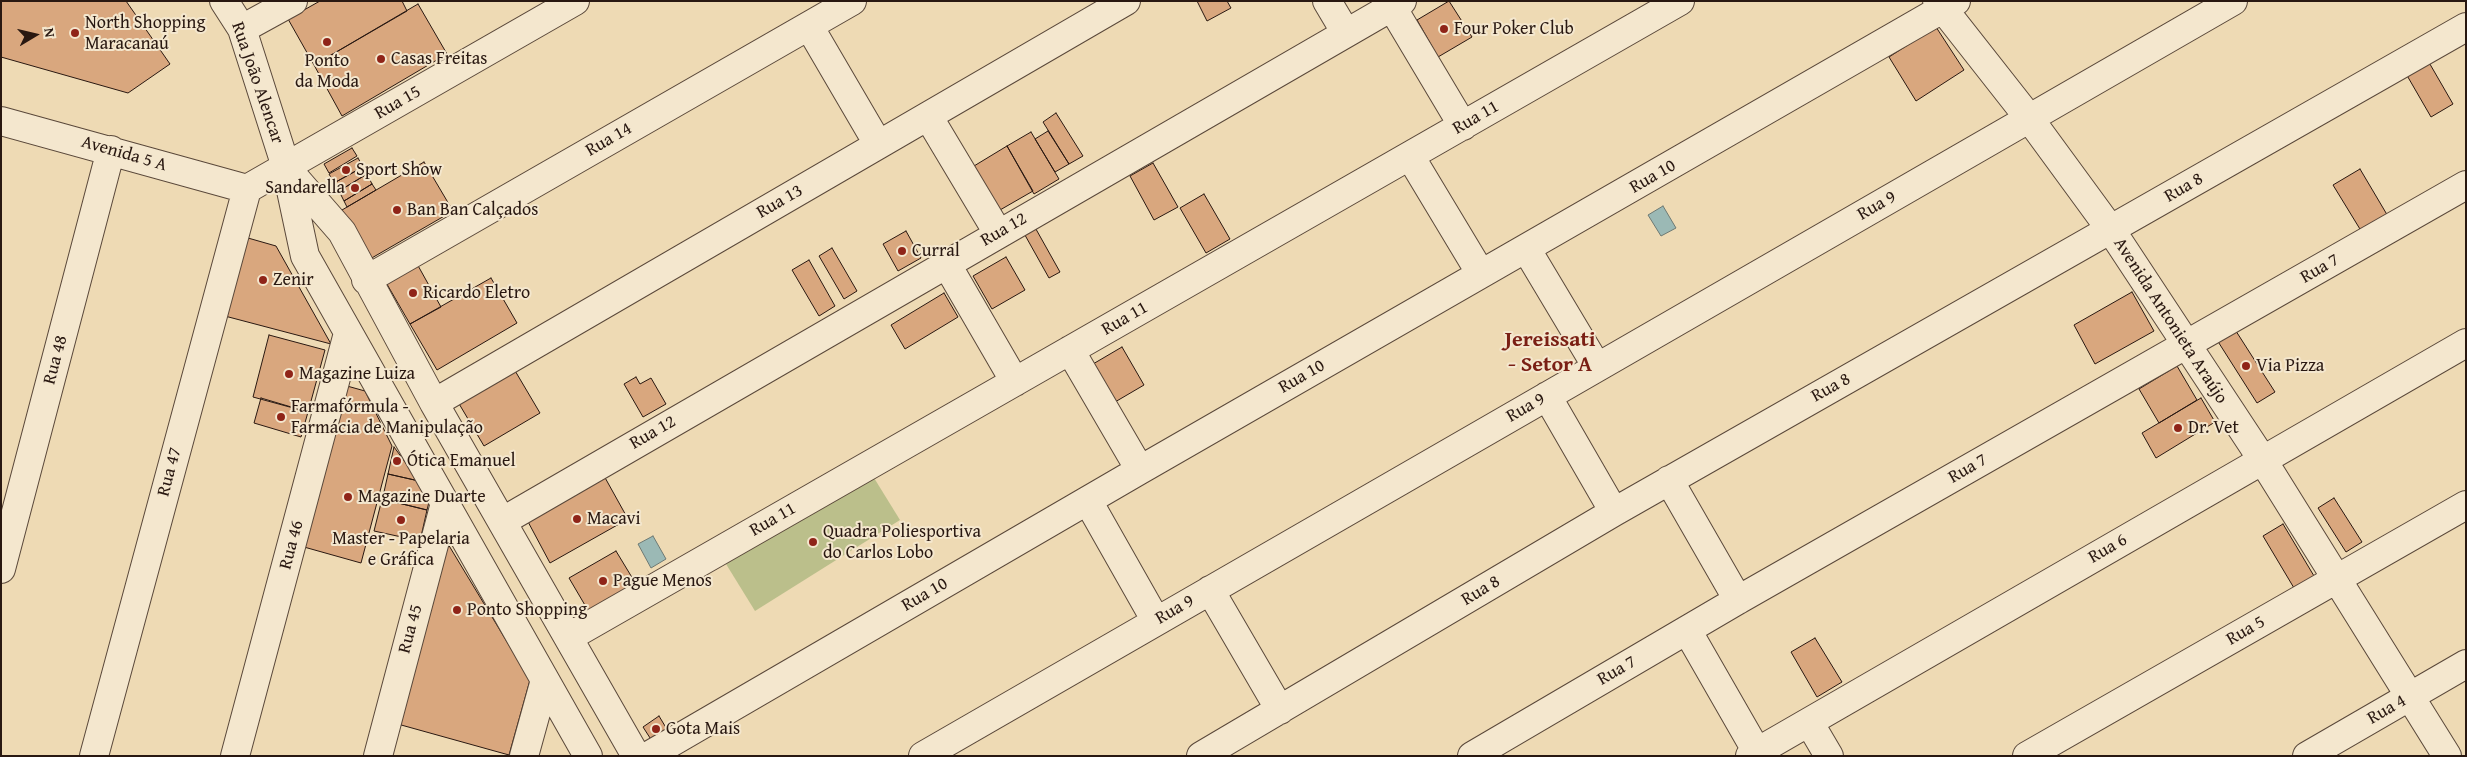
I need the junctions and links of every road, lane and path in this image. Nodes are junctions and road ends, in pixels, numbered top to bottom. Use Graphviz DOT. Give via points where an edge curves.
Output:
graph roads {
  1 [pos="224,1"];
  2 [pos="293,1"];
  3 [pos="575,1"];
  4 [pos="852,1"];
  5 [pos="1126,1"];
  6 [pos="1327,1"];
  7 [pos="1680,1"];
  8 [pos="2233,1"];
  9 [pos="1397,4"];
  10 [pos="1946,4"];
  11 [pos="810,26"];
  12 [pos="2466,27"];
  13 [pos="242,29"];
  14 [pos="1346,32"];
  15 [pos="928,116"];
  16 [pos="2030,118"];
  17 [pos="1,121"];
  18 [pos="1463,126"];
  19 [pos="878,144"];
  20 [pos="111,150"];
  21 [pos="1410,156"];
  22 [pos="286,167"];
  23 [pos="2466,185"];
  24 [pos="247,189"];
  25 [pos="2111,230"];
  26 [pos="998,234"];
  27 [pos="1527,250"];
  28 [pos="946,263"];
  29 [pos="1481,274"];
  30 [pos="366,280"];
  31 [pos="348,333"];
  32 [pos="2466,343"];
  33 [pos="2186,346"];
  34 [pos="1070,350"];
  35 [pos="1597,367"];
  36 [pos="1015,382"];
  37 [pos="1547,396"];
  38 [pos="434,403"];
  39 [pos="2262,459"];
  40 [pos="1140,470"];
  41 [pos="1669,480"];
  42 [pos="1088,501"];
  43 [pos="445,503"];
  44 [pos="2466,506"];
  45 [pos="1614,512"];
  46 [pos="503,521"];
  47 [pos="1,569"];
  48 [pos="2336,580"];
  49 [pos="1210,590"];
  50 [pos="1738,600"];
  51 [pos="1156,621"];
  52 [pos="1687,630"];
  53 [pos="569,637"];
  54 [pos="2466,664"];
  55 [pos="545,680"];
  56 [pos="2410,696"];
  57 [pos="1280,710"];
  58 [pos="1809,722"];
  59 [pos="1230,748"];
  60 [pos="1754,754"];
  61 [pos="94,756"];
  62 [pos="236,756"];
  63 [pos="378,756"];
  64 [pos="524,756"];
  65 [pos="588,756"];
  66 [pos="636,756"];
  67 [pos="648,756"];
  68 [pos="923,756"];
  69 [pos="1201,756"];
  70 [pos="1472,756"];
  71 [pos="1829,756"];
  72 [pos="2026,756"];
  73 [pos="2307,756"];
  74 [pos="2447,756"];
  1 -- 13 [label="street, Rua João Alencar"];
  2 -- 13 [label="street"];
  3 -- 22 [label="street, Rua 15"];
  4 -- 11 [label="street, Rua 14"];
  5 -- 15 [label="street, Rua 13"];
  6 -- 14 [label="street"];
  7 -- 18 [label="street, Rua 11"];
  8 -- 16 [label="street, Rua 9"];
  9 -- 14 [label="street, Rua 12"];
  9 -- 18 [label="street"];
  10 -- 16 [label="street, Avenida Antonieta Araújo"];
  10 -- 27 [label="street, Rua 10"];
  11 -- 19 [label="street"];
  11 -- 30 [label="street, Rua 14"];
  12 -- 25 [label="street, Rua 8"];
  13 -- 22 [label="street, Rua João Alencar"];
  14 -- 26 [label="street, Rua 12"];
  15 -- 19 [label="street, Rua 13"];
  15 -- 26 [label="street"];
  16 -- 25 [label="street, Avenida Antonieta Araújo"];
  16 -- 35 [label="street, Rua 9"];
  17 -- 20 [label="street, Avenida 5 A"];
  18 -- 21 [label="street, Rua 11"];
  19 -- 38 [label="street, Rua 13"];
  20 -- 24 [label="street, Avenida 5 A"];
  20 -- 47 [label="street, Rua 48"];
  21 -- 29 [label="street"];
  21 -- 34 [label="street, Rua 11"];
  22 -- 24 [label="street, Rua 15"];
  22 -- 30 [label="street" via="342,232"];
  22 -- 31 [label="street, Rua João Alencar" via="306,256"];
  23 -- 33 [label="street, Rua 7"];
  24 -- 61 [label="street, Rua 47"];
  25 -- 33 [label="street, Avenida Antonieta Araújo"];
  25 -- 41 [label="street, Rua 8"];
  26 -- 28 [label="street, Rua 12"];
  27 -- 29 [label="street, Rua 10"];
  27 -- 35 [label="street"];
  28 -- 36 [label="street"];
  28 -- 46 [label="street, Rua 12"];
  29 -- 40 [label="street, Rua 10"];
  30 -- 38 [label="street"];
  31 -- 43 [label="street, Rua João Alencar"];
  31 -- 62 [label="street, Rua 46"];
  32 -- 39 [label="street, Rua 6"];
  33 -- 39 [label="street, Avenida Antonieta Araújo"];
  33 -- 50 [label="street, Rua 7"];
  34 -- 36 [label="street, Rua 11"];
  34 -- 40 [label="street"];
  35 -- 37 [label="street, Rua 9"];
  36 -- 53 [label="street, Rua 11"];
  37 -- 45 [label="street"];
  37 -- 49 [label="street, Rua 9"];
  38 -- 46 [label="street"];
  39 -- 48 [label="street, Avenida Antonieta Araújo"];
  39 -- 58 [label="street, Rua 6"];
  40 -- 42 [label="street, Rua 10"];
  41 -- 45 [label="street, Rua 8"];
  41 -- 50 [label="street"];
  42 -- 51 [label="street"];
  42 -- 67 [label="street, Rua 10"];
  43 -- 55 [label="street, Rua João Alencar"];
  43 -- 63 [label="street, Rua 45"];
  44 -- 48 [label="street, Rua 5"];
  45 -- 57 [label="street, Rua 8"];
  46 -- 53 [label="street"];
  48 -- 56 [label="street, Avenida Antonieta Araújo"];
  48 -- 72 [label="street, Rua 5"];
  49 -- 51 [label="street, Rua 9"];
  49 -- 57 [label="street"];
  50 -- 52 [label="street, Rua 7"];
  51 -- 68 [label="street, Rua 9"];
  52 -- 60 [label="street"];
  52 -- 70 [label="street, Rua 7"];
  53 -- 66 [label="street"];
  54 -- 56 [label="street, Rua 4"];
  55 -- 64 [label="street"];
  55 -- 65 [label="street, Rua João Alencar"];
  56 -- 73 [label="street, Rua 4"];
  56 -- 74 [label="street, Avenida Antonieta Araújo"];
  57 -- 59 [label="street, Rua 8"];
  58 -- 60 [label="street, Rua 6"];
  58 -- 71 [label="street"];
  59 -- 69 [label="street, Rua 8"];
}
